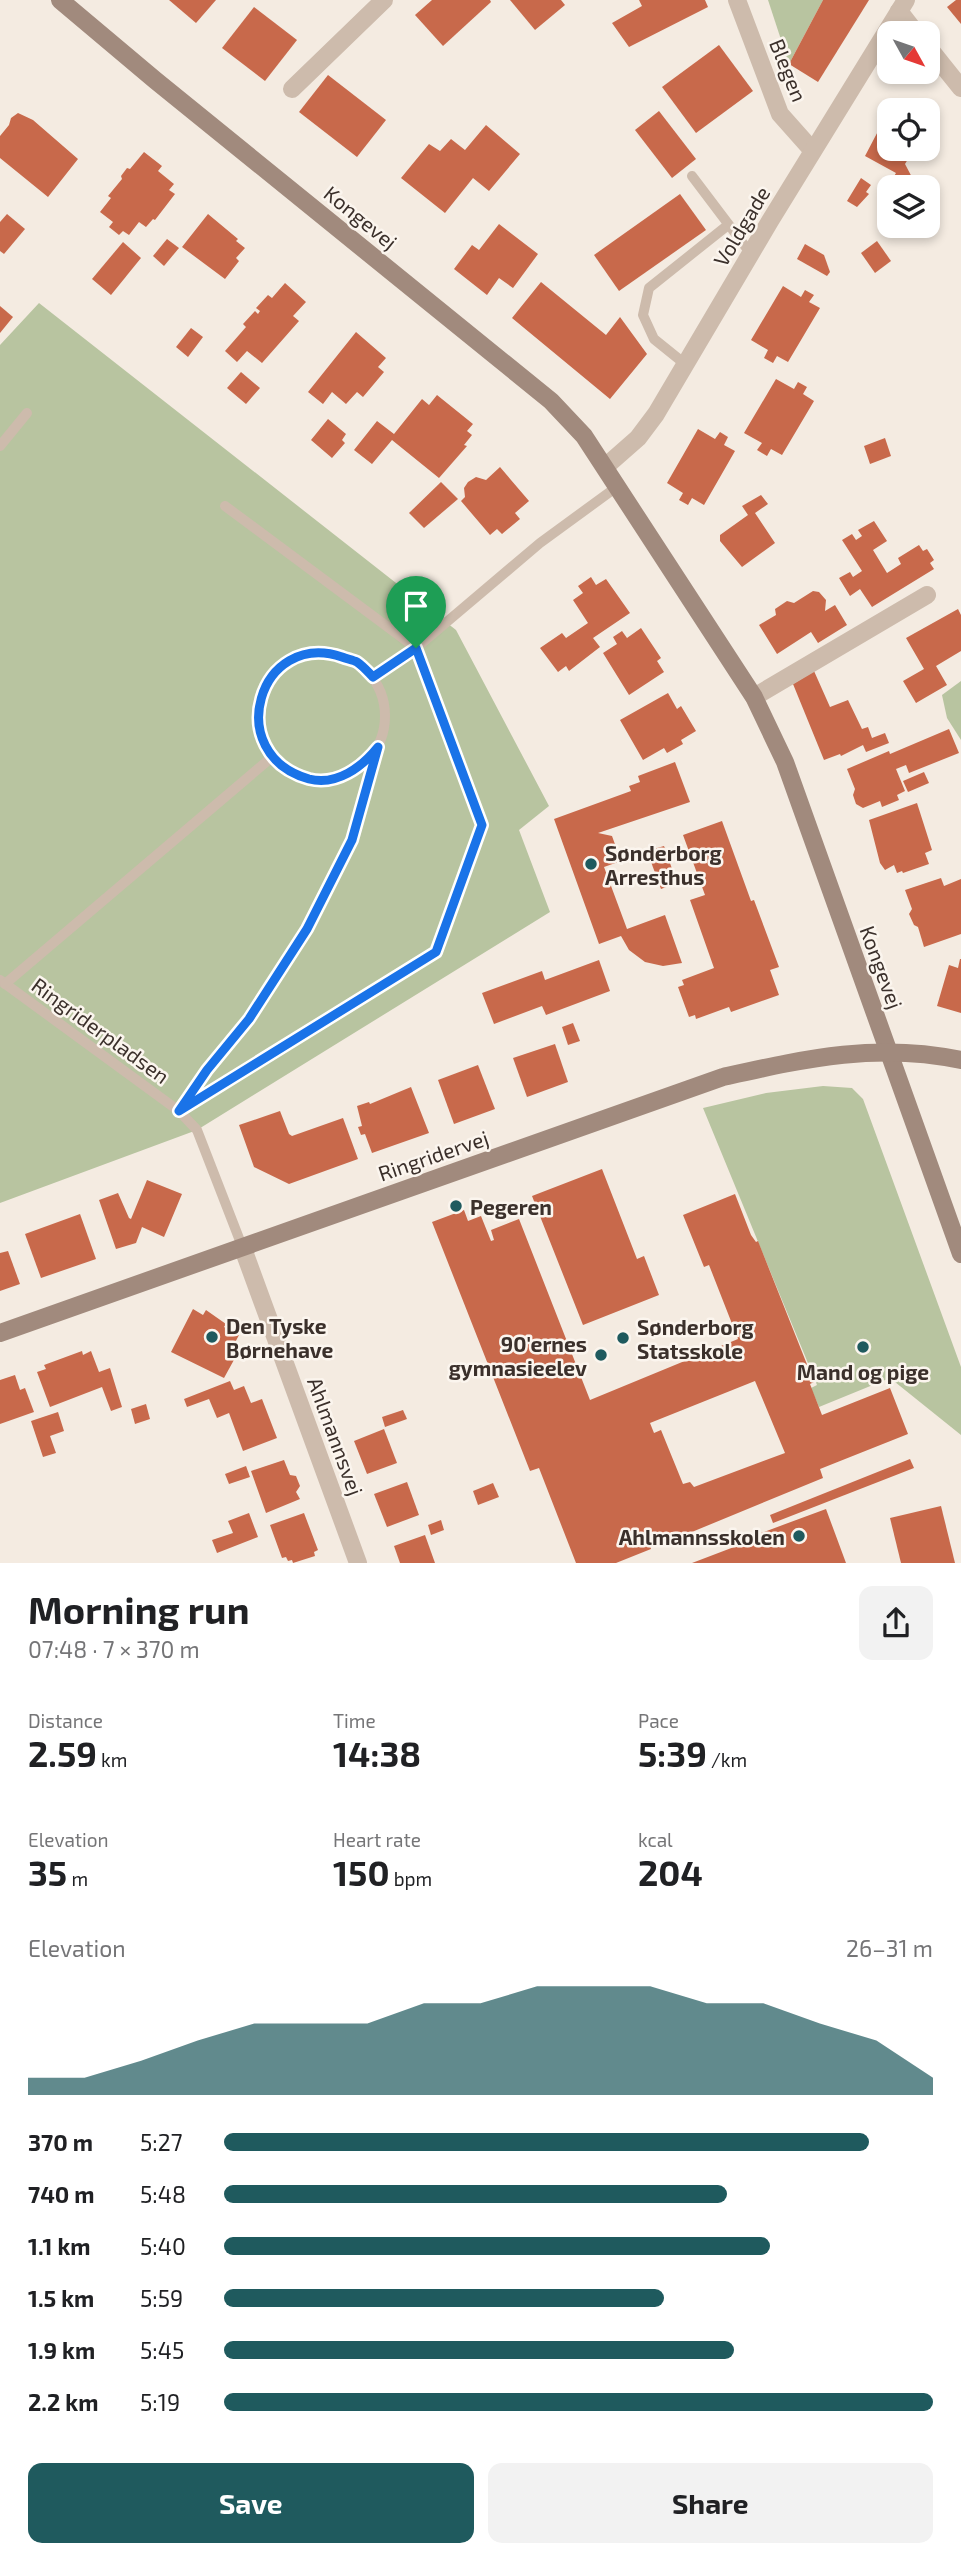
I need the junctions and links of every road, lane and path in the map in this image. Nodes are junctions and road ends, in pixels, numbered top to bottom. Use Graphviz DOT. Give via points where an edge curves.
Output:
graph roads {
  1 [pos="60,0"];
  2 [pos="384,0"];
  3 [pos="737,0"];
  4 [pos="902,6"];
  5 [pos="940,62"];
  6 [pos="961,88"];
  7 [pos="292,89"];
  8 [pos="812,150"];
  9 [pos="692,176"];
  10 [pos="729,225"];
  11 [pos="751,254"];
  12 [pos="685,364"];
  13 [pos="27,413"];
  14 [pos="0,446"];
  15 [pos="605,467"];
  16 [pos="618,486"];
  17 [pos="225,506"];
  18 [pos="928,595"];
  19 [pos="416,648"];
  20 [pos="373,677"];
  21 [pos="754,697"];
  22 [pos="378,747"];
  23 [pos="272,757"];
  24 [pos="3,982"];
  25 [pos="888,1052"];
  26 [pos="961,1060"];
  27 [pos="179,1111"];
  28 [pos="242,1246"];
  29 [pos="961,1254"];
  30 [pos="0,1333"];
  31 [pos="358,1563"];
  1 -- 15 [label="street, Kongevej" via="551,401"];
  2 -- 7 [label="street"];
  3 -- 8 [label="street, Blegen" via="780,114"];
  4 -- 8 [label="street, Voldgade"];
  5 -- 6 [label="street"];
  8 -- 11 [label="street, Voldgade"];
  9 -- 10 [label="lane"];
  10 -- 11 [label="lane"];
  10 -- 12 [label="lane" via="649,288 643,315 654,339"];
  11 -- 12 [label="street, Voldgade"];
  12 -- 15 [label="street, Voldgade" via="656,415"];
  13 -- 14 [label="lane"];
  15 -- 16 [label="street, Kongevej"];
  16 -- 19 [label="lane" via="540,542"];
  16 -- 21 [label="street, Kongevej"];
  17 -- 19 [label="lane"];
  18 -- 21 [label="street"];
  19 -- 20 [label="lane"];
  19 -- 27 [label="lane, Ringriderpladsen" via="482,825 436,952"];
  20 -- 22 [label="lane" via="384,700 386,722"];
  20 -- 23 [label="lane" via="357,662 326,652 304,654 281,666 266,683 257,712 260,734"];
  21 -- 25 [label="street, Kongevej" via="785,762"];
  22 -- 23 [label="lane" via="364,764 335,779 313,780 289,772"];
  22 -- 27 [label="lane" via="352,840 307,929 249,1019"];
  23 -- 24 [label="lane"];
  24 -- 27 [label="lane, Ringriderpladsen"];
  25 -- 26 [label="street, Ringridervej"];
  25 -- 28 [label="street, Ringridervej" via="818,1056 723,1077"];
  25 -- 29 [label="street, Kongevej"];
  27 -- 28 [label="lane, Ringriderpladsen" via="197,1130"];
  28 -- 30 [label="street, Ringridervej"];
  28 -- 31 [label="street, Ahlmannsvej"];
}
